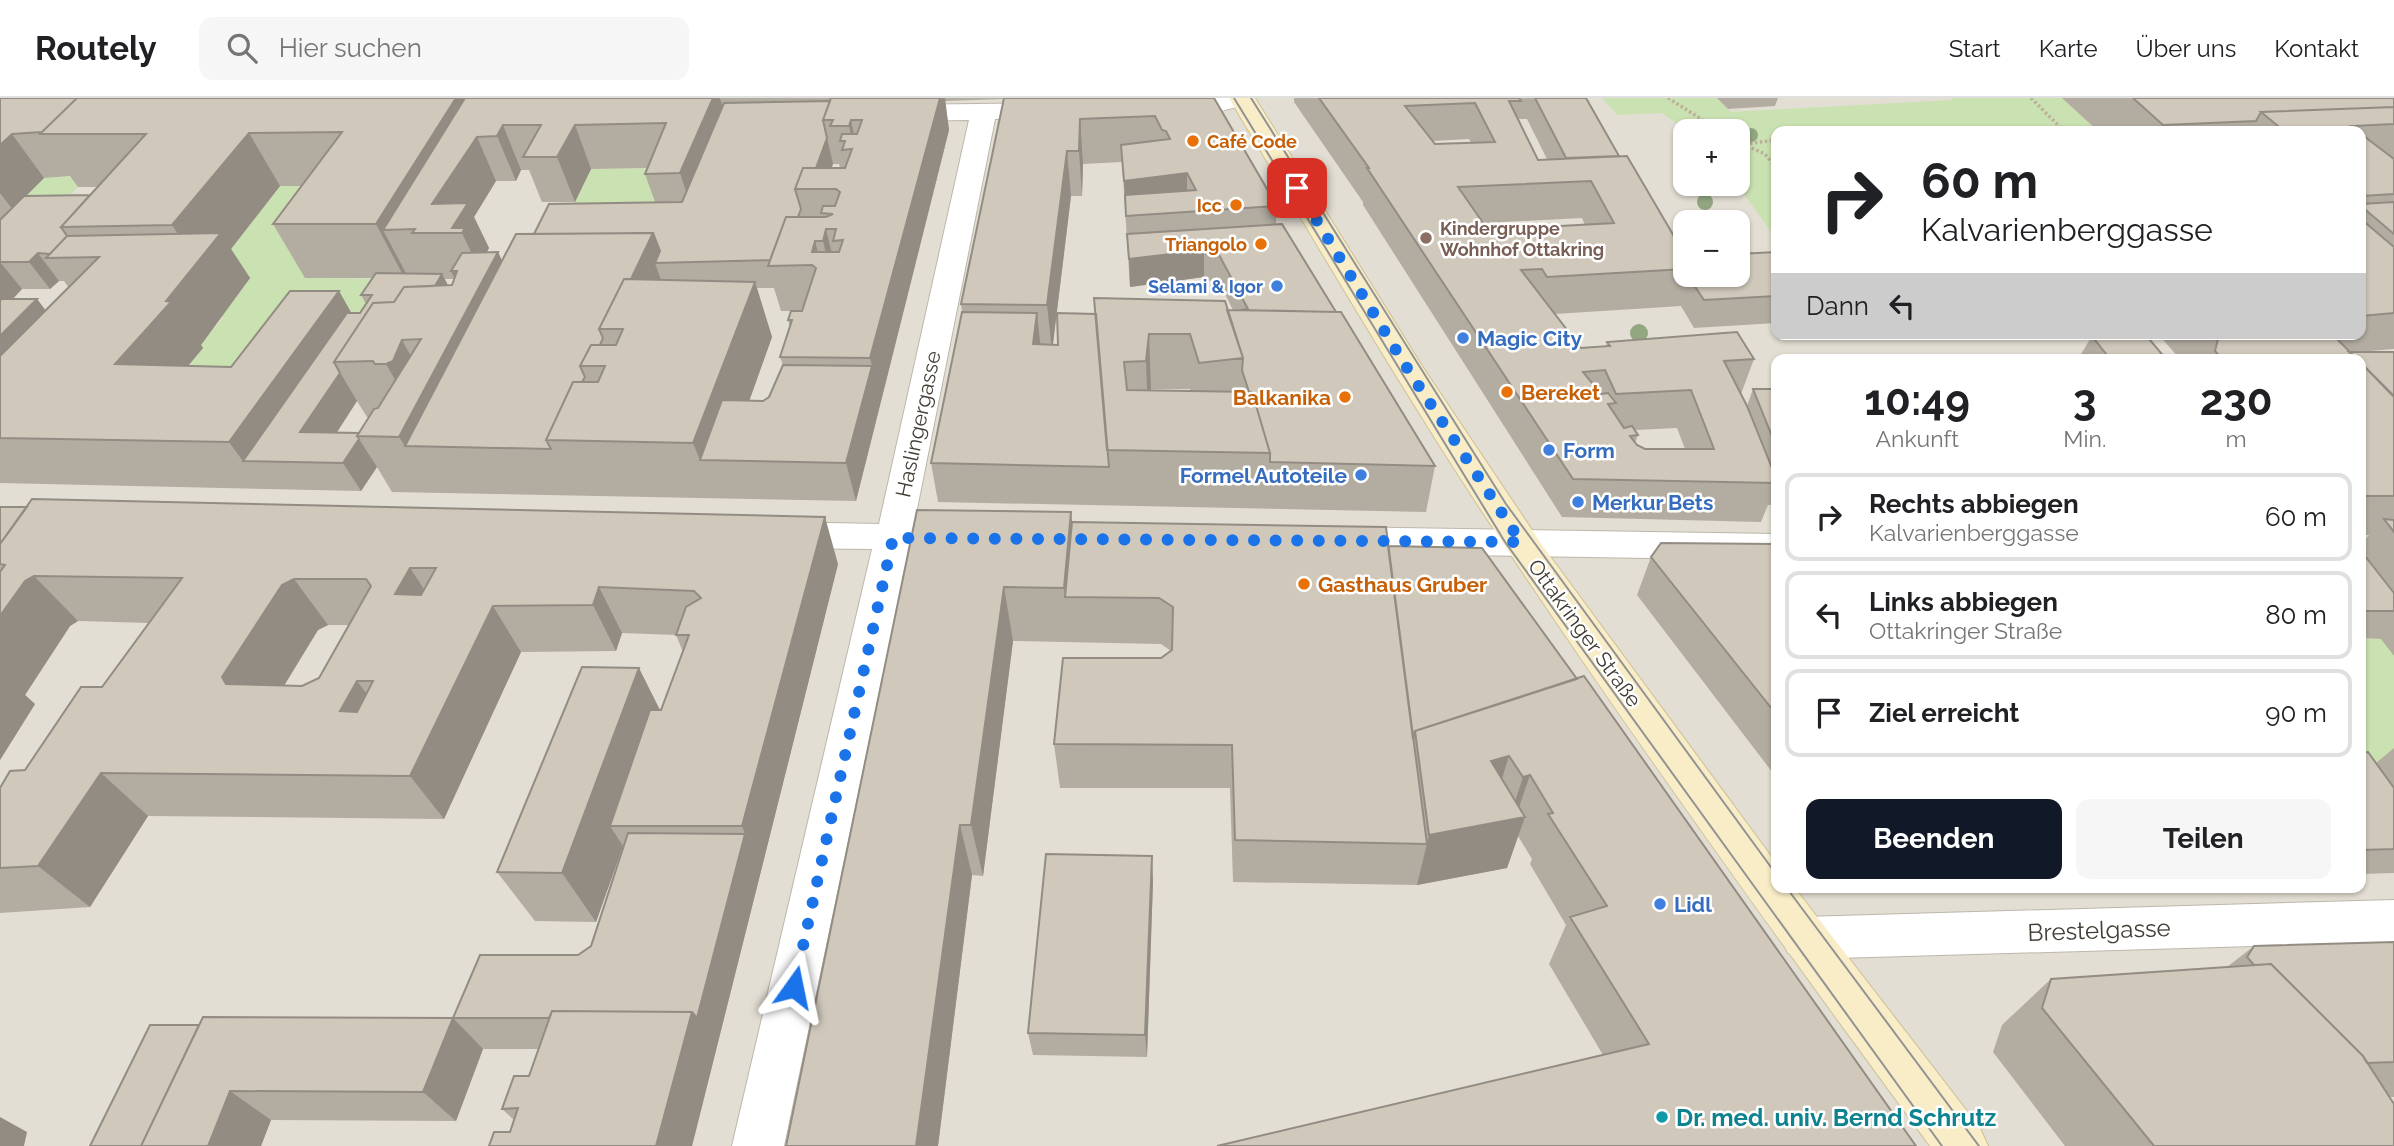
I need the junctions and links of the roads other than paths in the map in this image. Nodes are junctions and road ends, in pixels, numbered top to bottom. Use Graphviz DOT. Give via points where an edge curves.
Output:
graph roads {
  1 [pos="1242,98"];
  2 [pos="1148,109"];
  3 [pos="1080,110"];
  4 [pos="984,112"];
  5 [pos="873,114"];
  6 [pos="740,534"];
  7 [pos="893,538"];
  8 [pos="990,538"];
  9 [pos="1297,540"];
  10 [pos="1521,542"];
  11 [pos="1771,547"];
  12 [pos="1771,892"];
  13 [pos="1772,893"];
  14 [pos="2394,922"];
  15 [pos="1804,938"];
  16 [pos="758,1146"];
  17 [pos="1962,1146"];
  1 -- 2 [label="street" via="1203,108"];
  1 -- 10 [label="main road, Ottakringer Straße" via="1407,368"];
  3 -- 4 [label="street"];
  4 -- 5 [label="street"];
  4 -- 7 [label="street, Haslingergasse"];
  6 -- 7 [label="street"];
  7 -- 8 [label="street"];
  7 -- 16 [label="street, Haslingergasse"];
  9 -- 10 [label="street"];
  10 -- 11 [label="street"];
  10 -- 12 [label="main road, Ottakringer Straße"];
  13 -- 15 [label="main road, Ottakringer Straße"];
  14 -- 15 [label="street, Brestelgasse"];
  15 -- 17 [label="main road, Ottakringer Straße"];
}
